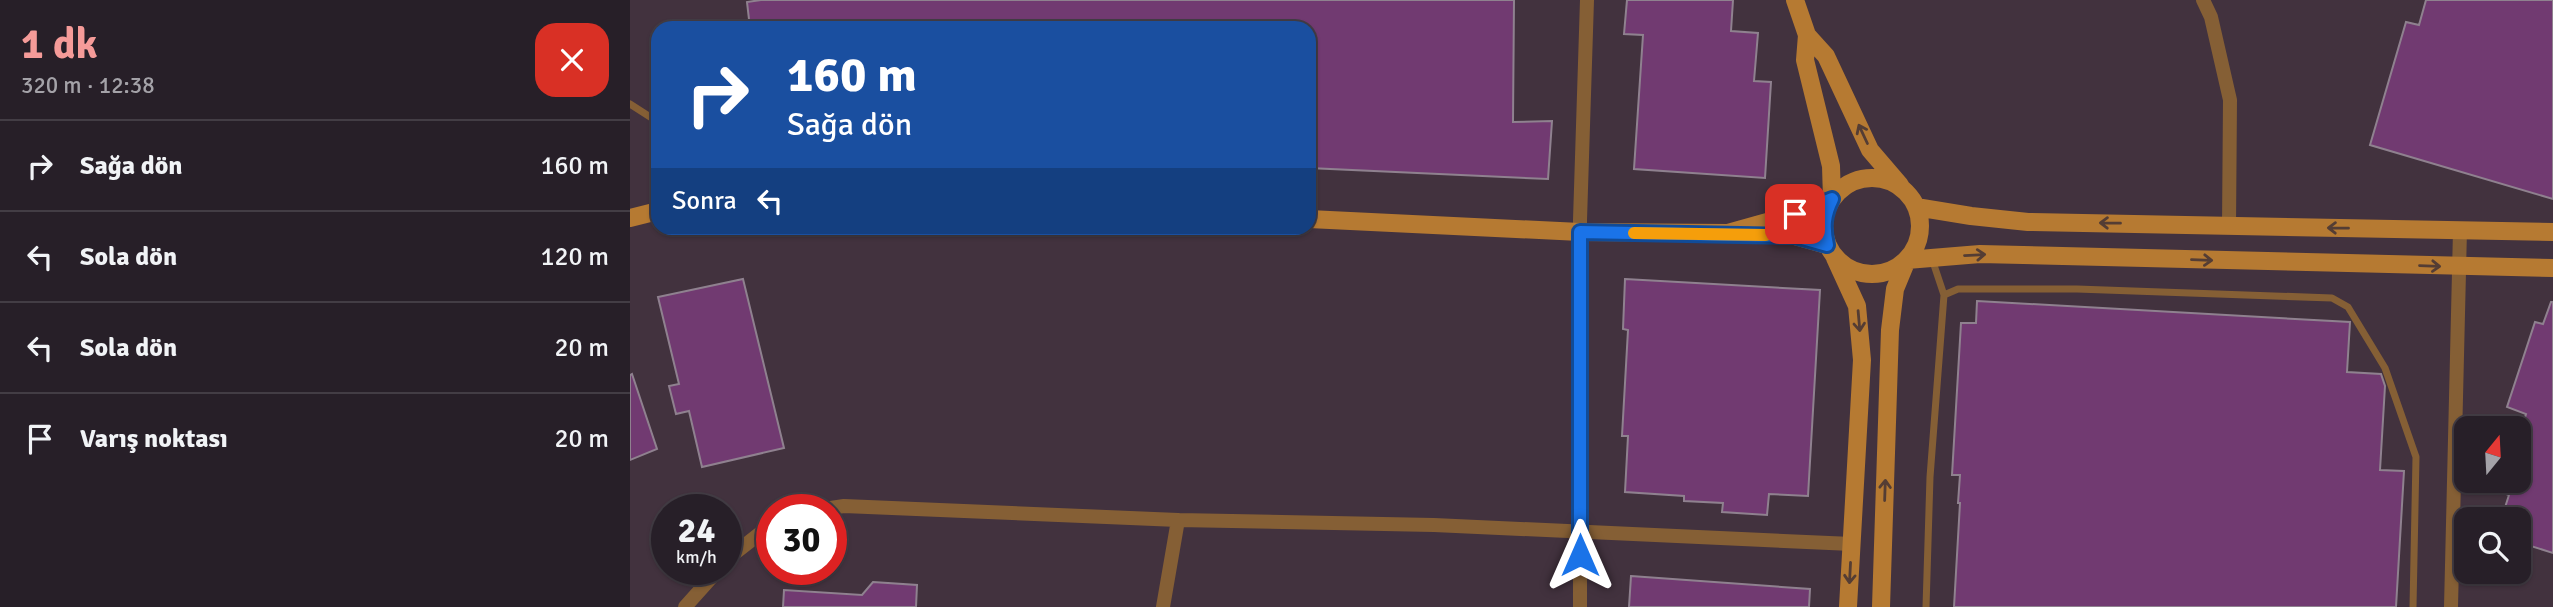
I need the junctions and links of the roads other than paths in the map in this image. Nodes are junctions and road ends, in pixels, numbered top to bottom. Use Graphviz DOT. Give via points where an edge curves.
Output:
graph roads {
  1 [pos="1587,0"];
  2 [pos="1794,0"];
  3 [pos="2203,0"];
  4 [pos="1807,35"];
  5 [pos="630,104"];
  6 [pos="651,118"];
  7 [pos="1903,189"];
  8 [pos="1832,199"];
  9 [pos="1916,207"];
  10 [pos="651,213"];
  11 [pos="630,218"];
  12 [pos="1316,219"];
  13 [pos="2229,226"];
  14 [pos="2460,230"];
  15 [pos="1580,232"];
  16 [pos="2553,232"];
  17 [pos="1728,233"];
  18 [pos="1831,251"];
  19 [pos="1932,258"];
  20 [pos="1907,260"];
  21 [pos="2460,266"];
  22 [pos="2553,268"];
  23 [pos="1944,295"];
  24 [pos="847,506"];
  25 [pos="1178,520"];
  26 [pos="1580,532"];
  27 [pos="756,537"];
  28 [pos="1852,544"];
  29 [pos="742,547"];
  30 [pos="705,585"];
  31 [pos="685,607"];
  32 [pos="1163,607"];
  33 [pos="1580,607"];
  34 [pos="1848,607"];
  35 [pos="1881,607"];
  36 [pos="1926,607"];
  37 [pos="2413,607"];
  38 [pos="2451,607"];
  1 -- 15 [label="street"];
  2 -- 4 [label="street"];
  3 -- 13 [label="street" via="2231,100"];
  7 -- 4 [label="street, one-way" via="1870,150 1826,57"];
  4 -- 8 [label="street" via="1805,60 1831,166"];
  5 -- 6 [label="lane"];
  7 -- 8 [label="street" via="1889,181 1857,180"];
  7 -- 9 [label="street"];
  8 -- 17 [label="street"];
  8 -- 18 [label="street" via="1824,221"];
  13 -- 9 [label="street, one-way" via="2028,222"];
  9 -- 20 [label="street" via="1920,232"];
  10 -- 11 [label="street"];
  12 -- 15 [label="street"];
  14 -- 13 [label="street, one-way"];
  14 -- 16 [label="street"];
  14 -- 21 [label="street"];
  15 -- 17 [label="street"];
  15 -- 26 [label="street"];
  17 -- 18 [label="street" via="1795,236"];
  18 -- 20 [label="street" via="1848,268 1863,274 1894,270"];
  18 -- 28 [label="street, one-way" via="1857,306 1863,360"];
  19 -- 20 [label="street"];
  19 -- 21 [label="street, one-way" via="1980,254"];
  19 -- 23 [label="lane"];
  35 -- 20 [label="street, one-way" via="1890,330 1895,289"];
  21 -- 22 [label="street"];
  21 -- 38 [label="street"];
  23 -- 36 [label="lane"];
  23 -- 37 [label="lane" via="1958,289 2077,289 2332,298 2348,307 2385,368 2416,457"];
  24 -- 25 [label="street"];
  25 -- 26 [label="street"];
  25 -- 32 [label="street"];
  26 -- 28 [label="street"];
  26 -- 33 [label="street"];
  27 -- 29 [label="street"];
  28 -- 34 [label="street, one-way"];
  30 -- 31 [label="street"];
}
